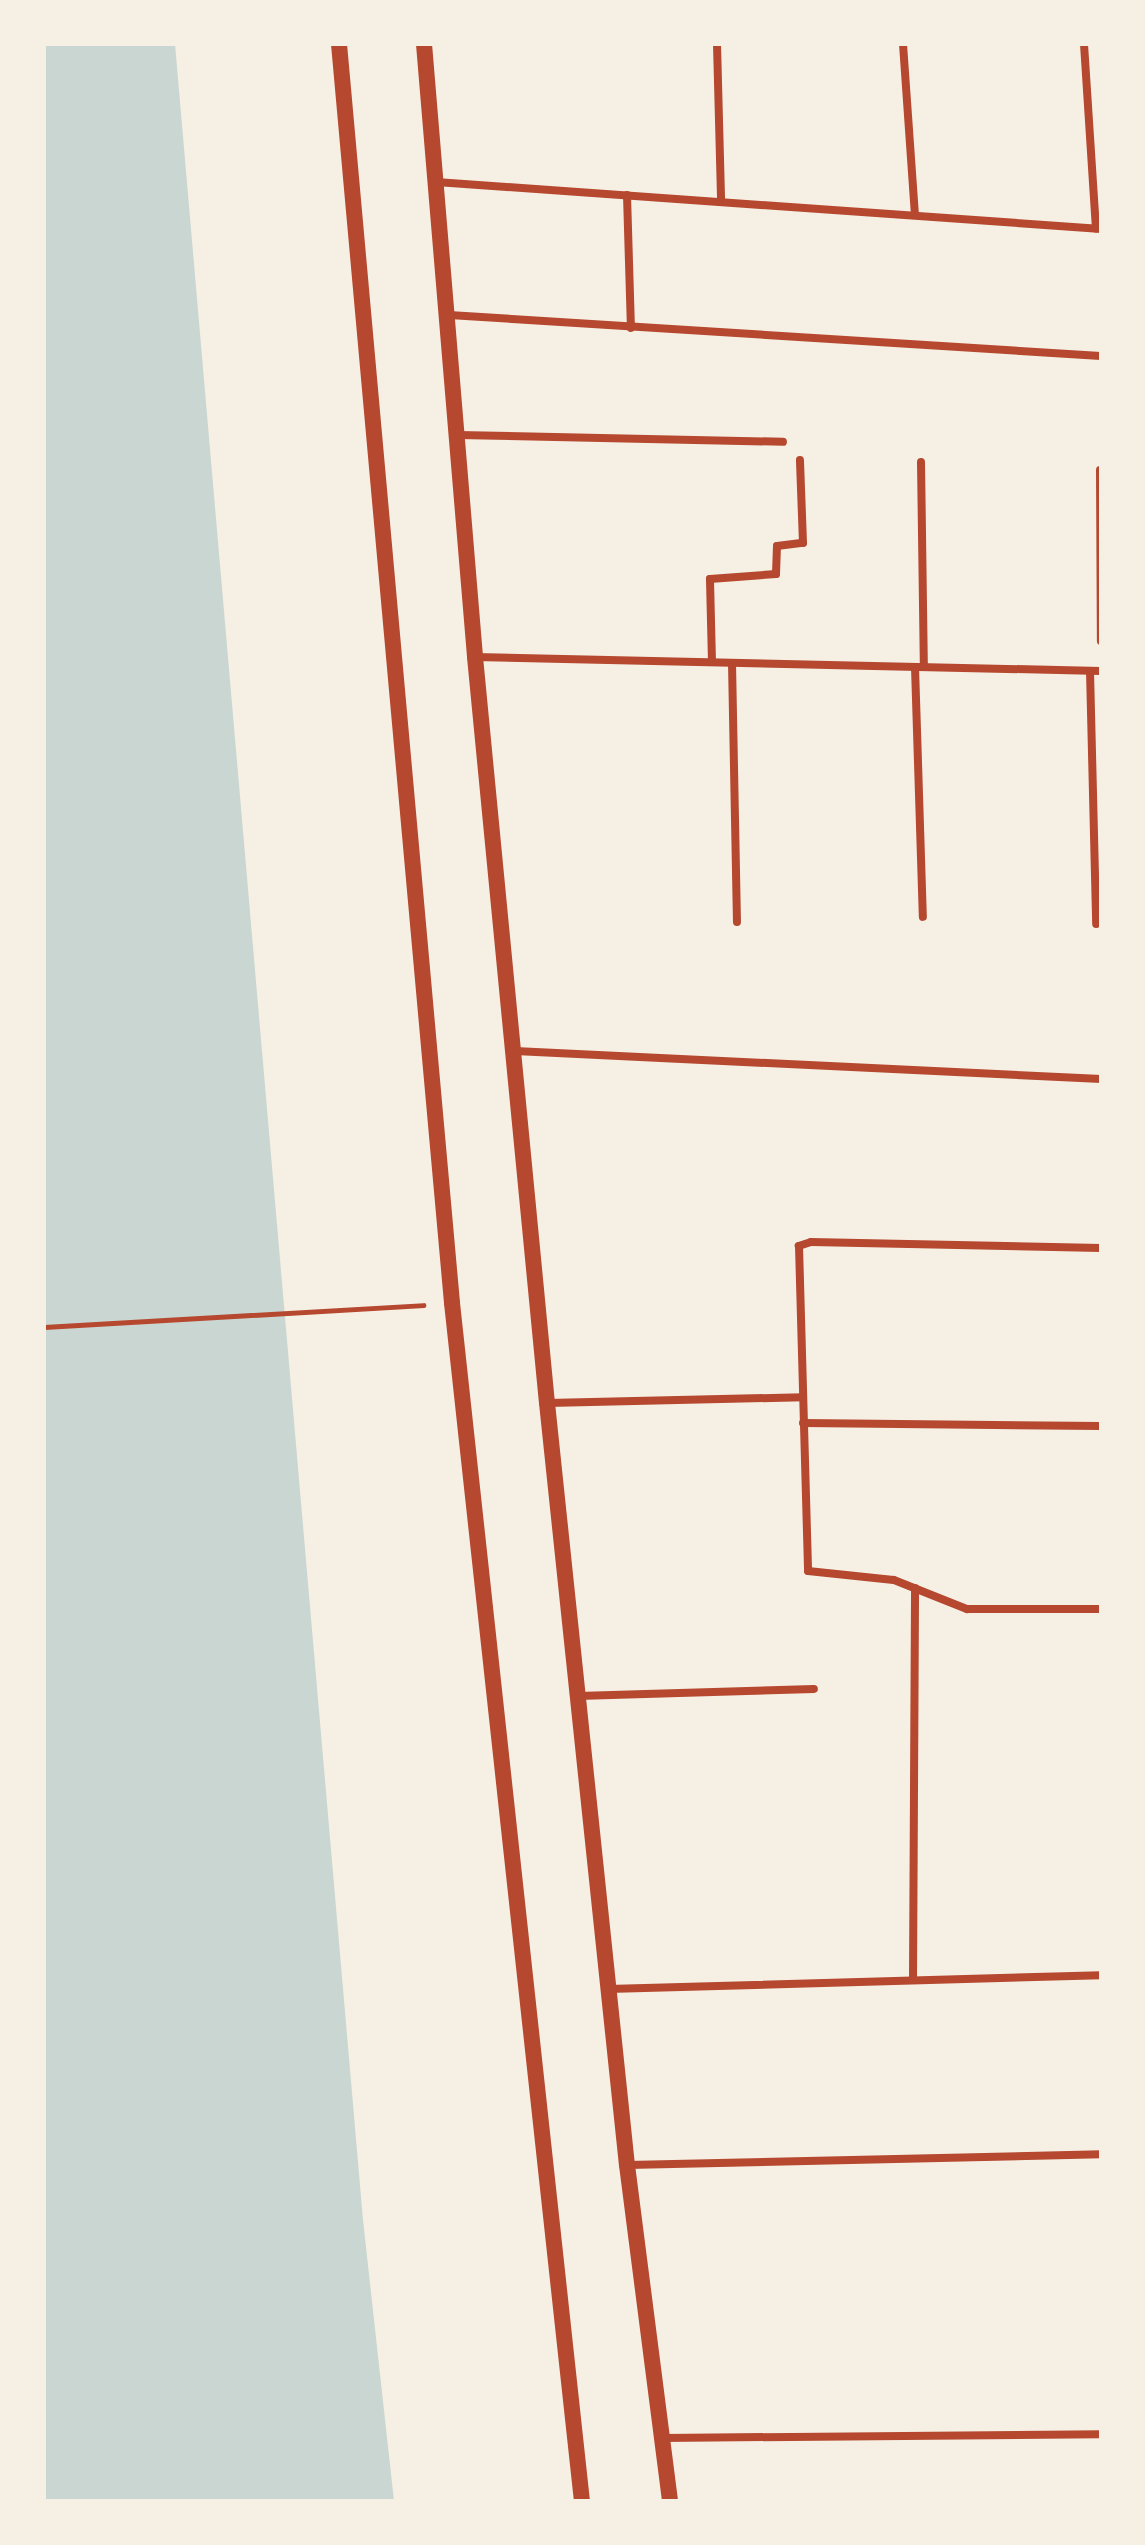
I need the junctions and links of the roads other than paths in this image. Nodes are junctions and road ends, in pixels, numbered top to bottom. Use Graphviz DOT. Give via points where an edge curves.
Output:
graph roads {
  1 [pos="339,44"];
  2 [pos="424,44"];
  3 [pos="717,44"];
  4 [pos="903,44"];
  5 [pos="1084,44"];
  6 [pos="436,182"];
  7 [pos="627,195"];
  8 [pos="721,202"];
  9 [pos="915,215"];
  10 [pos="1099,229"];
  11 [pos="449,315"];
  12 [pos="631,328"];
  13 [pos="1101,356"];
  14 [pos="458,435"];
  15 [pos="783,442"];
  16 [pos="800,460"];
  17 [pos="921,462"];
  18 [pos="1100,470"];
  19 [pos="1101,641"];
  20 [pos="475,657"];
  21 [pos="712,662"];
  22 [pos="732,663"];
  23 [pos="920,667"];
  24 [pos="1090,671"];
  25 [pos="1101,671"];
  26 [pos="923,917"];
  27 [pos="737,922"];
  28 [pos="1096,924"];
  29 [pos="515,1051"];
  30 [pos="1101,1079"];
  31 [pos="1101,1248"];
  32 [pos="803,1397"];
  33 [pos="547,1403"];
  34 [pos="803,1423"];
  35 [pos="1101,1426"];
  36 [pos="915,1588"];
  37 [pos="1101,1609"];
  38 [pos="814,1689"];
  39 [pos="578,1696"];
  40 [pos="1101,1975"];
  41 [pos="913,1980"];
  42 [pos="608,1989"];
  43 [pos="1101,2154"];
  44 [pos="627,2165"];
  45 [pos="1101,2434"];
  46 [pos="662,2438"];
  47 [pos="582,2501"];
  48 [pos="670,2501"];
  1 -- 47 [label="main road" via="452,1303"];
  2 -- 6 [label="main road"];
  3 -- 8 [label="street"];
  4 -- 9 [label="street"];
  5 -- 10 [label="street"];
  6 -- 7 [label="street"];
  6 -- 11 [label="main road"];
  7 -- 8 [label="street"];
  7 -- 12 [label="street"];
  8 -- 9 [label="street"];
  9 -- 10 [label="street"];
  11 -- 12 [label="street"];
  11 -- 14 [label="main road"];
  12 -- 13 [label="street"];
  14 -- 15 [label="street"];
  14 -- 20 [label="main road"];
  16 -- 21 [label="street" via="803,543 777,546 776,574 710,579"];
  17 -- 23 [label="street"];
  18 -- 19 [label="street"];
  20 -- 21 [label="street"];
  20 -- 29 [label="main road"];
  21 -- 22 [label="street"];
  22 -- 23 [label="street"];
  22 -- 27 [label="street"];
  23 -- 24 [label="street"];
  23 -- 26 [label="street"];
  24 -- 25 [label="street"];
  24 -- 28 [label="street"];
  29 -- 30 [label="street"];
  29 -- 33 [label="main road"];
  31 -- 32 [label="street" via="811,1242 799,1246"];
  32 -- 33 [label="street"];
  32 -- 34 [label="street"];
  33 -- 39 [label="main road"];
  34 -- 35 [label="street"];
  34 -- 36 [label="street" via="808,1571 874,1576"];
  36 -- 37 [label="street" via="967,1609"];
  36 -- 41 [label="street"];
  38 -- 39 [label="street"];
  39 -- 42 [label="main road"];
  40 -- 41 [label="street"];
  41 -- 42 [label="street"];
  42 -- 44 [label="main road"];
  43 -- 44 [label="street"];
  44 -- 46 [label="main road"];
  45 -- 46 [label="street"];
  46 -- 48 [label="main road"];
}
